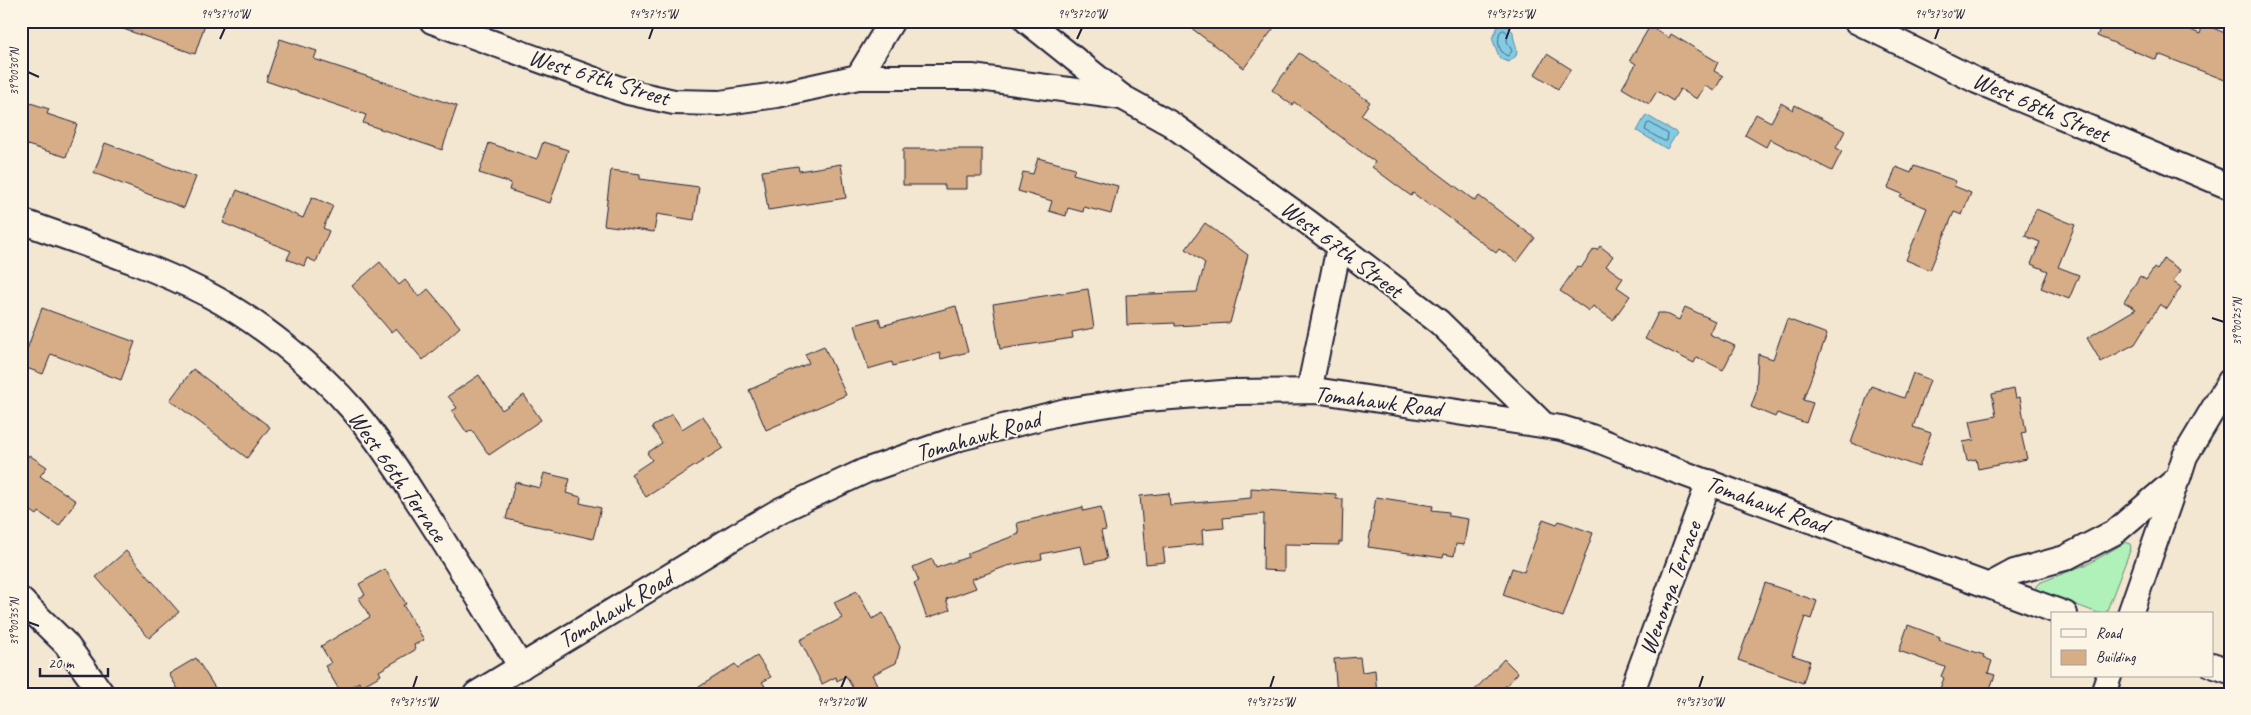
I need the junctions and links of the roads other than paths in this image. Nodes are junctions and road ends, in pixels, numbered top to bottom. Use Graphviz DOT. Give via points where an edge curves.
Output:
graph roads {
  1 [pos="432,21"];
  2 [pos="892,21"];
  3 [pos="1027,21"];
  4 [pos="1856,21"];
  5 [pos="858,77"];
  6 [pos="1122,97"];
  7 [pos="2230,187"];
  8 [pos="21,221"];
  9 [pos="1339,248"];
  10 [pos="2230,381"];
  11 [pos="1310,391"];
  12 [pos="1543,424"];
  13 [pos="2178,478"];
  14 [pos="1709,482"];
  15 [pos="1990,585"];
  16 [pos="21,600"];
  17 [pos="2060,612"];
  18 [pos="2131,612"];
  19 [pos="2214,666"];
  20 [pos="521,667"];
  21 [pos="2230,671"];
  22 [pos="2108,678"];
  23 [pos="102,694"];
  24 [pos="476,694"];
  25 [pos="1631,694"];
  26 [pos="2103,694"];
  1 -- 5 [label="street, West 67th Street" via="628,92 674,102 720,103 785,94"];
  2 -- 5 [label="street"];
  3 -- 6 [label="street, West 67th Street"];
  4 -- 7 [label="street, West 68th Street" via="1977,81"];
  5 -- 6 [label="street, West 67th Street" via="972,76"];
  6 -- 9 [label="street, West 67th Street" via="1171,124"];
  8 -- 20 [label="street, West 66th Terrace" via="146,266 208,294 246,317 330,385 382,446"];
  9 -- 11 [label="street"];
  9 -- 12 [label="street, West 67th Street" via="1439,322"];
  10 -- 13 [label="street" via="2185,456"];
  11 -- 12 [label="street, Tomahawk Road" via="1321,390"];
  11 -- 20 [label="street, Tomahawk Road" via="1234,392 1134,400 1066,411 960,438 865,471 781,510"];
  12 -- 14 [label="street, Tomahawk Road" via="1592,436"];
  13 -- 15 [label="street" via="2115,532 2065,558 2014,572"];
  13 -- 18 [label="street"];
  14 -- 15 [label="street, Tomahawk Road"];
  14 -- 25 [label="street, Wenonga Terrace"];
  15 -- 17 [label="street"];
  16 -- 23 [label="street" via="66,644"];
  19 -- 21 [label="street"];
  20 -- 24 [label="street, Tomahawk Road"];
  22 -- 26 [label="street"];
}
